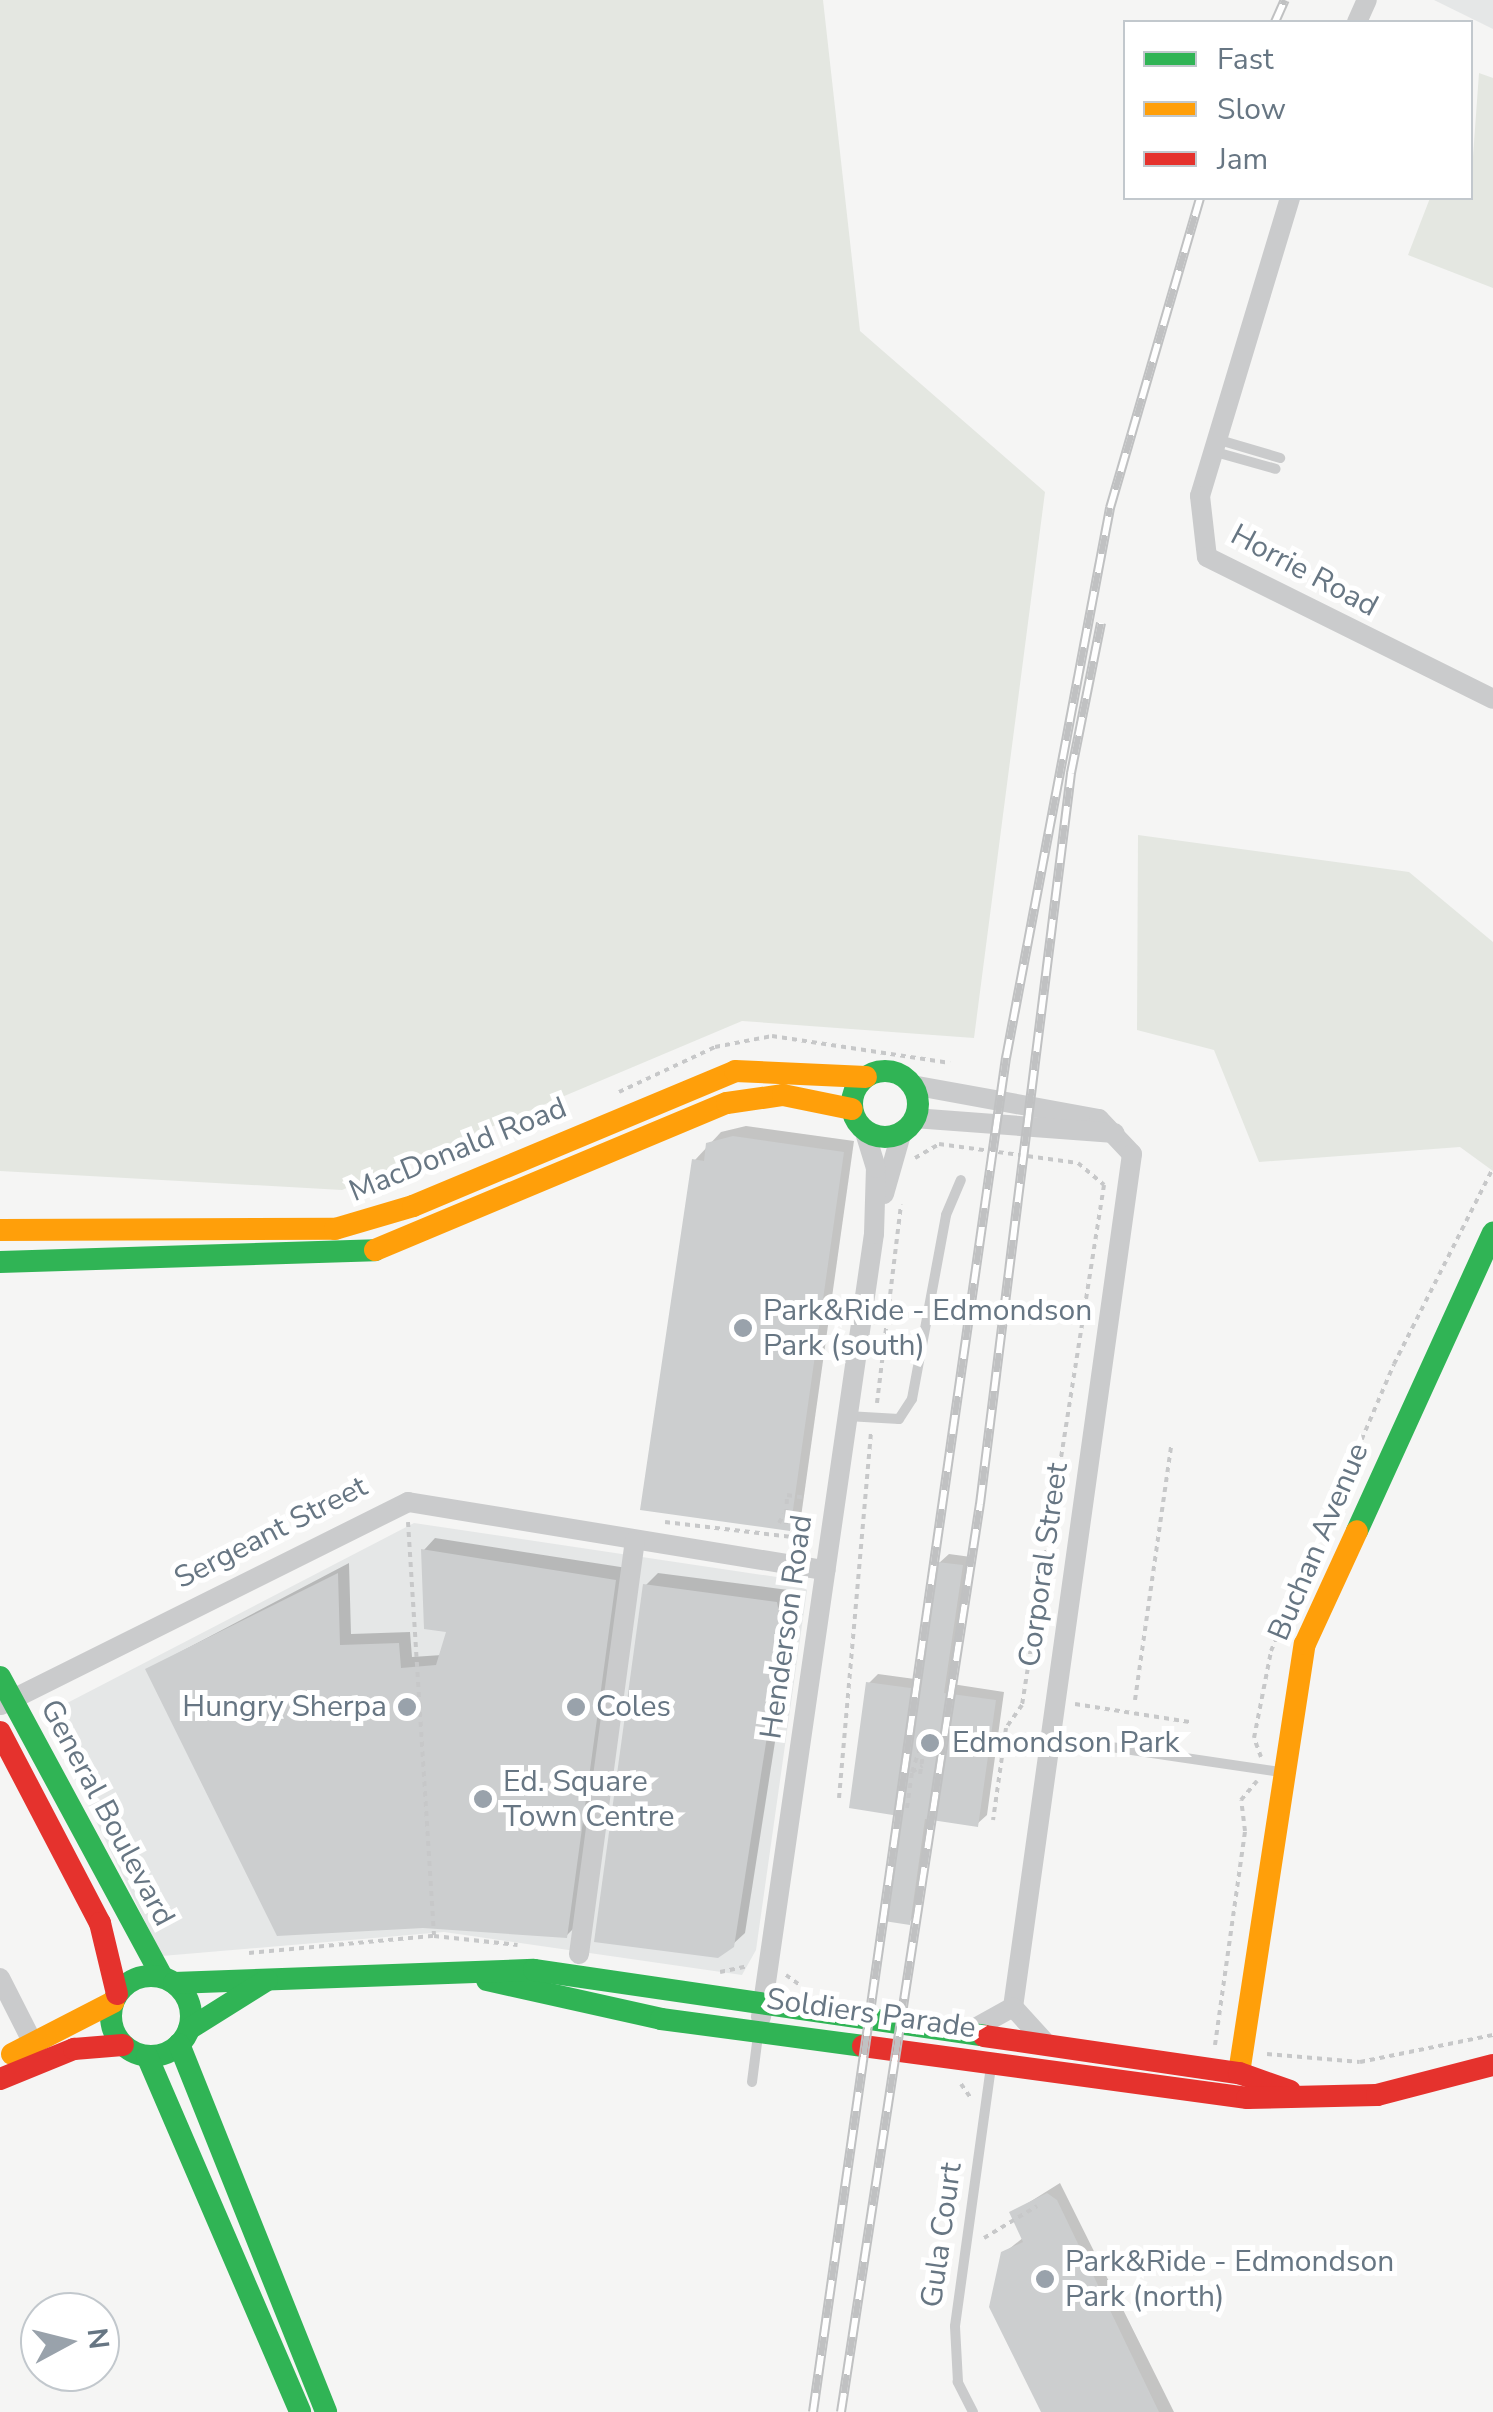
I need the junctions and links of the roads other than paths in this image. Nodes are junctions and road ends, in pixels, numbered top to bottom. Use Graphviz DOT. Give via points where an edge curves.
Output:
graph roads {
  1 [pos="1289,200"];
  2 [pos="1214,445"];
  3 [pos="1278,463"];
  4 [pos="1493,699"];
  5 [pos="866,1077"];
  6 [pos="912,1086"];
  7 [pos="945,1107"];
  8 [pos="858,1119"];
  9 [pos="908,1125"];
  10 [pos="962,1180"];
  11 [pos="0,1230"];
  12 [pos="304,1233"];
  13 [pos="1493,1233"];
  14 [pos="874,1234"];
  15 [pos="0,1262"];
  16 [pos="306,1265"];
  17 [pos="847,1416"];
  18 [pos="635,1542"];
  19 [pos="825,1570"];
  20 [pos="0,1677"];
  21 [pos="6,1703"];
  22 [pos="0,1732"];
  23 [pos="1049,1738"];
  24 [pos="1282,1772"];
  25 [pos="579,1954"];
  26 [pos="447,1970"];
  27 [pos="0,1978"];
  28 [pos="268,1979"];
  29 [pos="168,1980"];
  30 [pos="115,1998"];
  31 [pos="763,2003"];
  32 [pos="1013,2007"];
  33 [pos="759,2029"];
  34 [pos="956,2031"];
  35 [pos="184,2036"];
  36 [pos="34,2043"];
  37 [pos="123,2044"];
  38 [pos="1052,2046"];
  39 [pos="147,2056"];
  40 [pos="0,2060"];
  41 [pos="992,2061"];
  42 [pos="1493,2066"];
  43 [pos="1238,2073"];
  44 [pos="0,2079"];
  45 [pos="752,2082"];
  46 [pos="1290,2091"];
  47 [pos="300,2412"];
  48 [pos="326,2412"];
  49 [pos="974,2412"];
  1 -- 2 [label="street, Horrie Road"];
  2 -- 3 [label="lane"];
  2 -- 4 [label="street, Horrie Road" via="1198,530 1208,557"];
  5 -- 6 [label="street, MacDonald Road" via="894,1072"];
  5 -- 8 [label="street"];
  5 -- 12 [label="street, MacDonald Road" via="735,1070 413,1206"];
  6 -- 7 [label="street"];
  6 -- 9 [label="street"];
  7 -- 9 [label="street"];
  7 -- 23 [label="street, Corporal Street" via="1084,1123 1121,1134 1130,1174"];
  8 -- 9 [label="street, MacDonald Road"];
  8 -- 14 [label="street, Henderson Road" via="876,1168"];
  8 -- 16 [label="street, MacDonald Road" via="783,1095 727,1103 412,1240"];
  9 -- 14 [label="street, Henderson Road"];
  10 -- 17 [label="lane" via="946,1215 912,1399 899,1419"];
  11 -- 12 [label="street, MacDonald Road"];
  12 -- 16 [label="street"];
  13 -- 24 [label="street, Buchan Avenue" via="1305,1644"];
  14 -- 17 [label="street, Henderson Road"];
  15 -- 16 [label="street, MacDonald Road"];
  17 -- 19 [label="street, Henderson Road"];
  18 -- 19 [label="street, Sergeant Street"];
  18 -- 21 [label="street, Sergeant Street" via="408,1502"];
  18 -- 25 [label="street"];
  19 -- 31 [label="street, Henderson Road"];
  20 -- 21 [label="street, General Boulevard"];
  21 -- 29 [label="street, General Boulevard"];
  22 -- 30 [label="street" via="112,1952"];
  23 -- 24 [label="lane"];
  23 -- 32 [label="street, Corporal Street"];
  24 -- 43 [label="street, Buchan Avenue"];
  26 -- 28 [label="street, Soldiers Parade"];
  26 -- 31 [label="street, Soldiers Parade" via="534,1970"];
  26 -- 33 [label="street, Soldiers Parade" via="661,2019"];
  27 -- 36 [label="street"];
  28 -- 29 [label="street, Soldiers Parade"];
  28 -- 35 [label="street, Soldiers Parade"];
  29 -- 30 [label="street" via="136,1978"];
  29 -- 35 [label="street" via="189,2003"];
  30 -- 36 [label="street"];
  30 -- 37 [label="street"];
  31 -- 33 [label="street, Henderson Road"];
  31 -- 34 [label="street, Soldiers Parade"];
  32 -- 34 [label="street"];
  32 -- 38 [label="street" via="1024,2029"];
  33 -- 41 [label="street, Soldiers Parade"];
  33 -- 45 [label="lane"];
  34 -- 38 [label="street, Soldiers Parade"];
  35 -- 39 [label="street"];
  35 -- 48 [label="street"];
  36 -- 40 [label="street"];
  37 -- 39 [label="street"];
  37 -- 44 [label="street" via="74,2049"];
  38 -- 43 [label="street, Soldiers Parade"];
  39 -- 47 [label="street" via="187,2132"];
  41 -- 46 [label="street, Soldiers Parade" via="1247,2098"];
  41 -- 49 [label="lane, Gula Court" via="955,2326 956,2371"];
  42 -- 46 [label="street, Soldiers Parade" via="1377,2094"];
  43 -- 46 [label="street, Soldiers Parade"];
}
